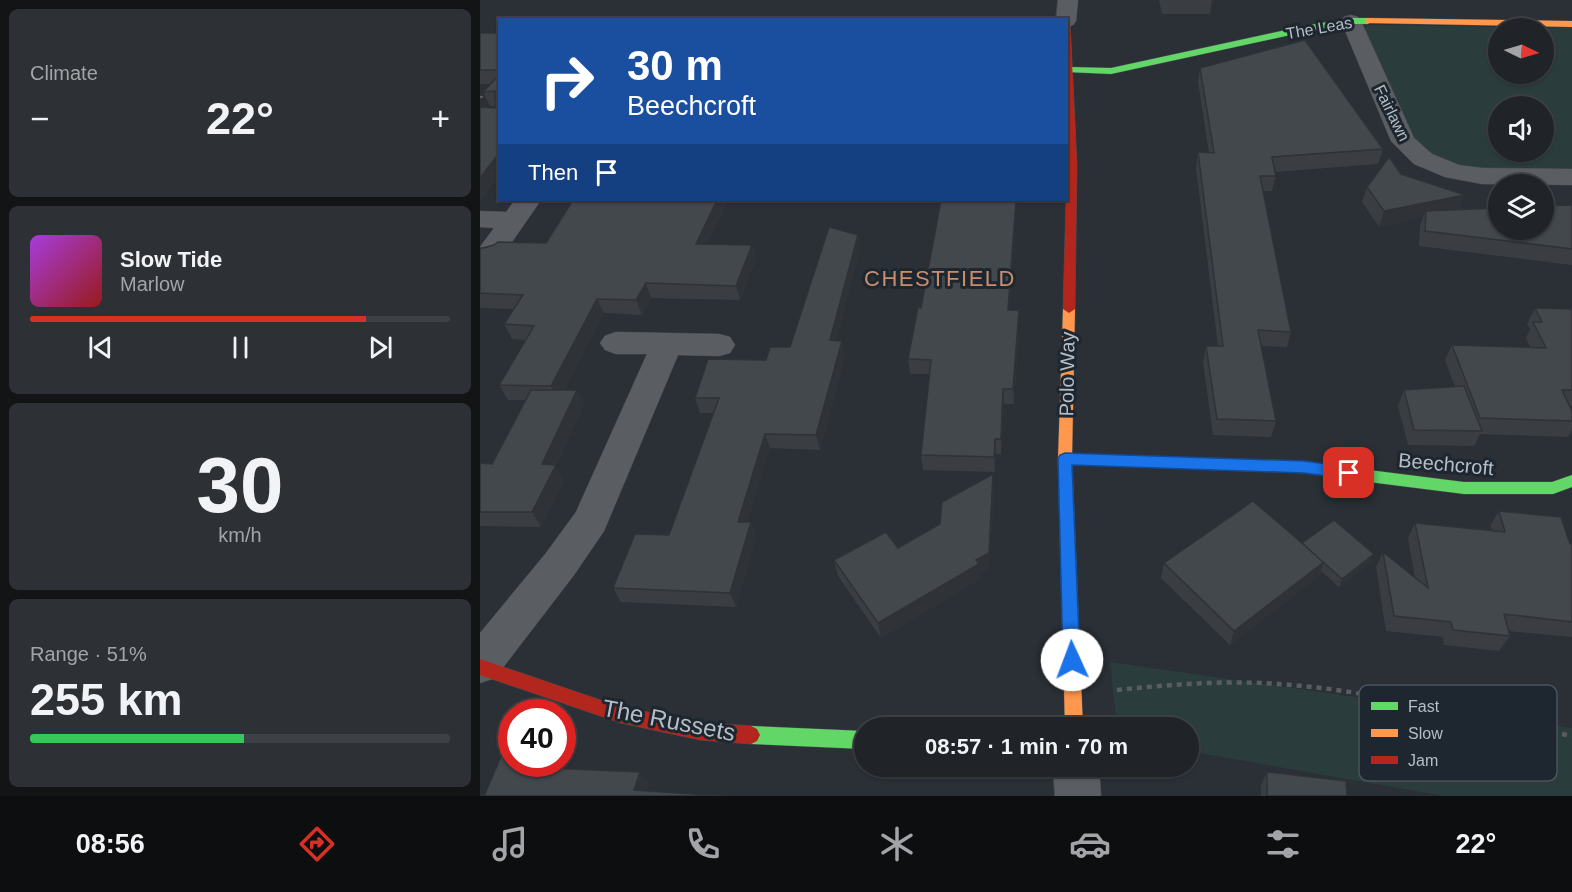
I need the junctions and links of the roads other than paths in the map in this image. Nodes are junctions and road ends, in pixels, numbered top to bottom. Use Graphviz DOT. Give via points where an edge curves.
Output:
graph roads {
  1 [pos="1068,0"];
  2 [pos="1066,18"];
  3 [pos="1351,21"];
  4 [pos="1572,24"];
  5 [pos="1068,54"];
  6 [pos="1069,70"];
  7 [pos="1069,96"];
  8 [pos="1572,177"];
  9 [pos="521,210"];
  10 [pos="480,219"];
  11 [pos="491,252"];
  12 [pos="616,343"];
  13 [pos="667,344"];
  14 [pos="719,345"];
  15 [pos="1065,459"];
  16 [pos="1572,481"];
  17 [pos="480,665"];
  18 [pos="1074,717"];
  19 [pos="854,740"];
  20 [pos="1077,777"];
  21 [pos="1078,796"];
  1 -- 2 [label="street, Polo Way"];
  3 -- 4 [label="street, The Leas"];
  3 -- 6 [label="street, The Leas" via="1111,71"];
  3 -- 8 [label="street, Fairlawn" via="1403,141 1423,159 1454,172 1482,176"];
  5 -- 6 [label="street, Polo Way"];
  6 -- 7 [label="street, Polo Way"];
  7 -- 15 [label="street, Polo Way" via="1072,165"];
  9 -- 10 [label="street"];
  9 -- 11 [label="street"];
  12 -- 13 [label="street"];
  13 -- 14 [label="street"];
  13 -- 17 [label="street, The Russets" via="591,519"];
  15 -- 16 [label="street, Beechcroft" via="1304,467 1464,488 1553,488"];
  15 -- 18 [label="street, Polo Way"];
  17 -- 19 [label="street, The Russets" via="621,715 700,731"];
  20 -- 21 [label="street"];
}
